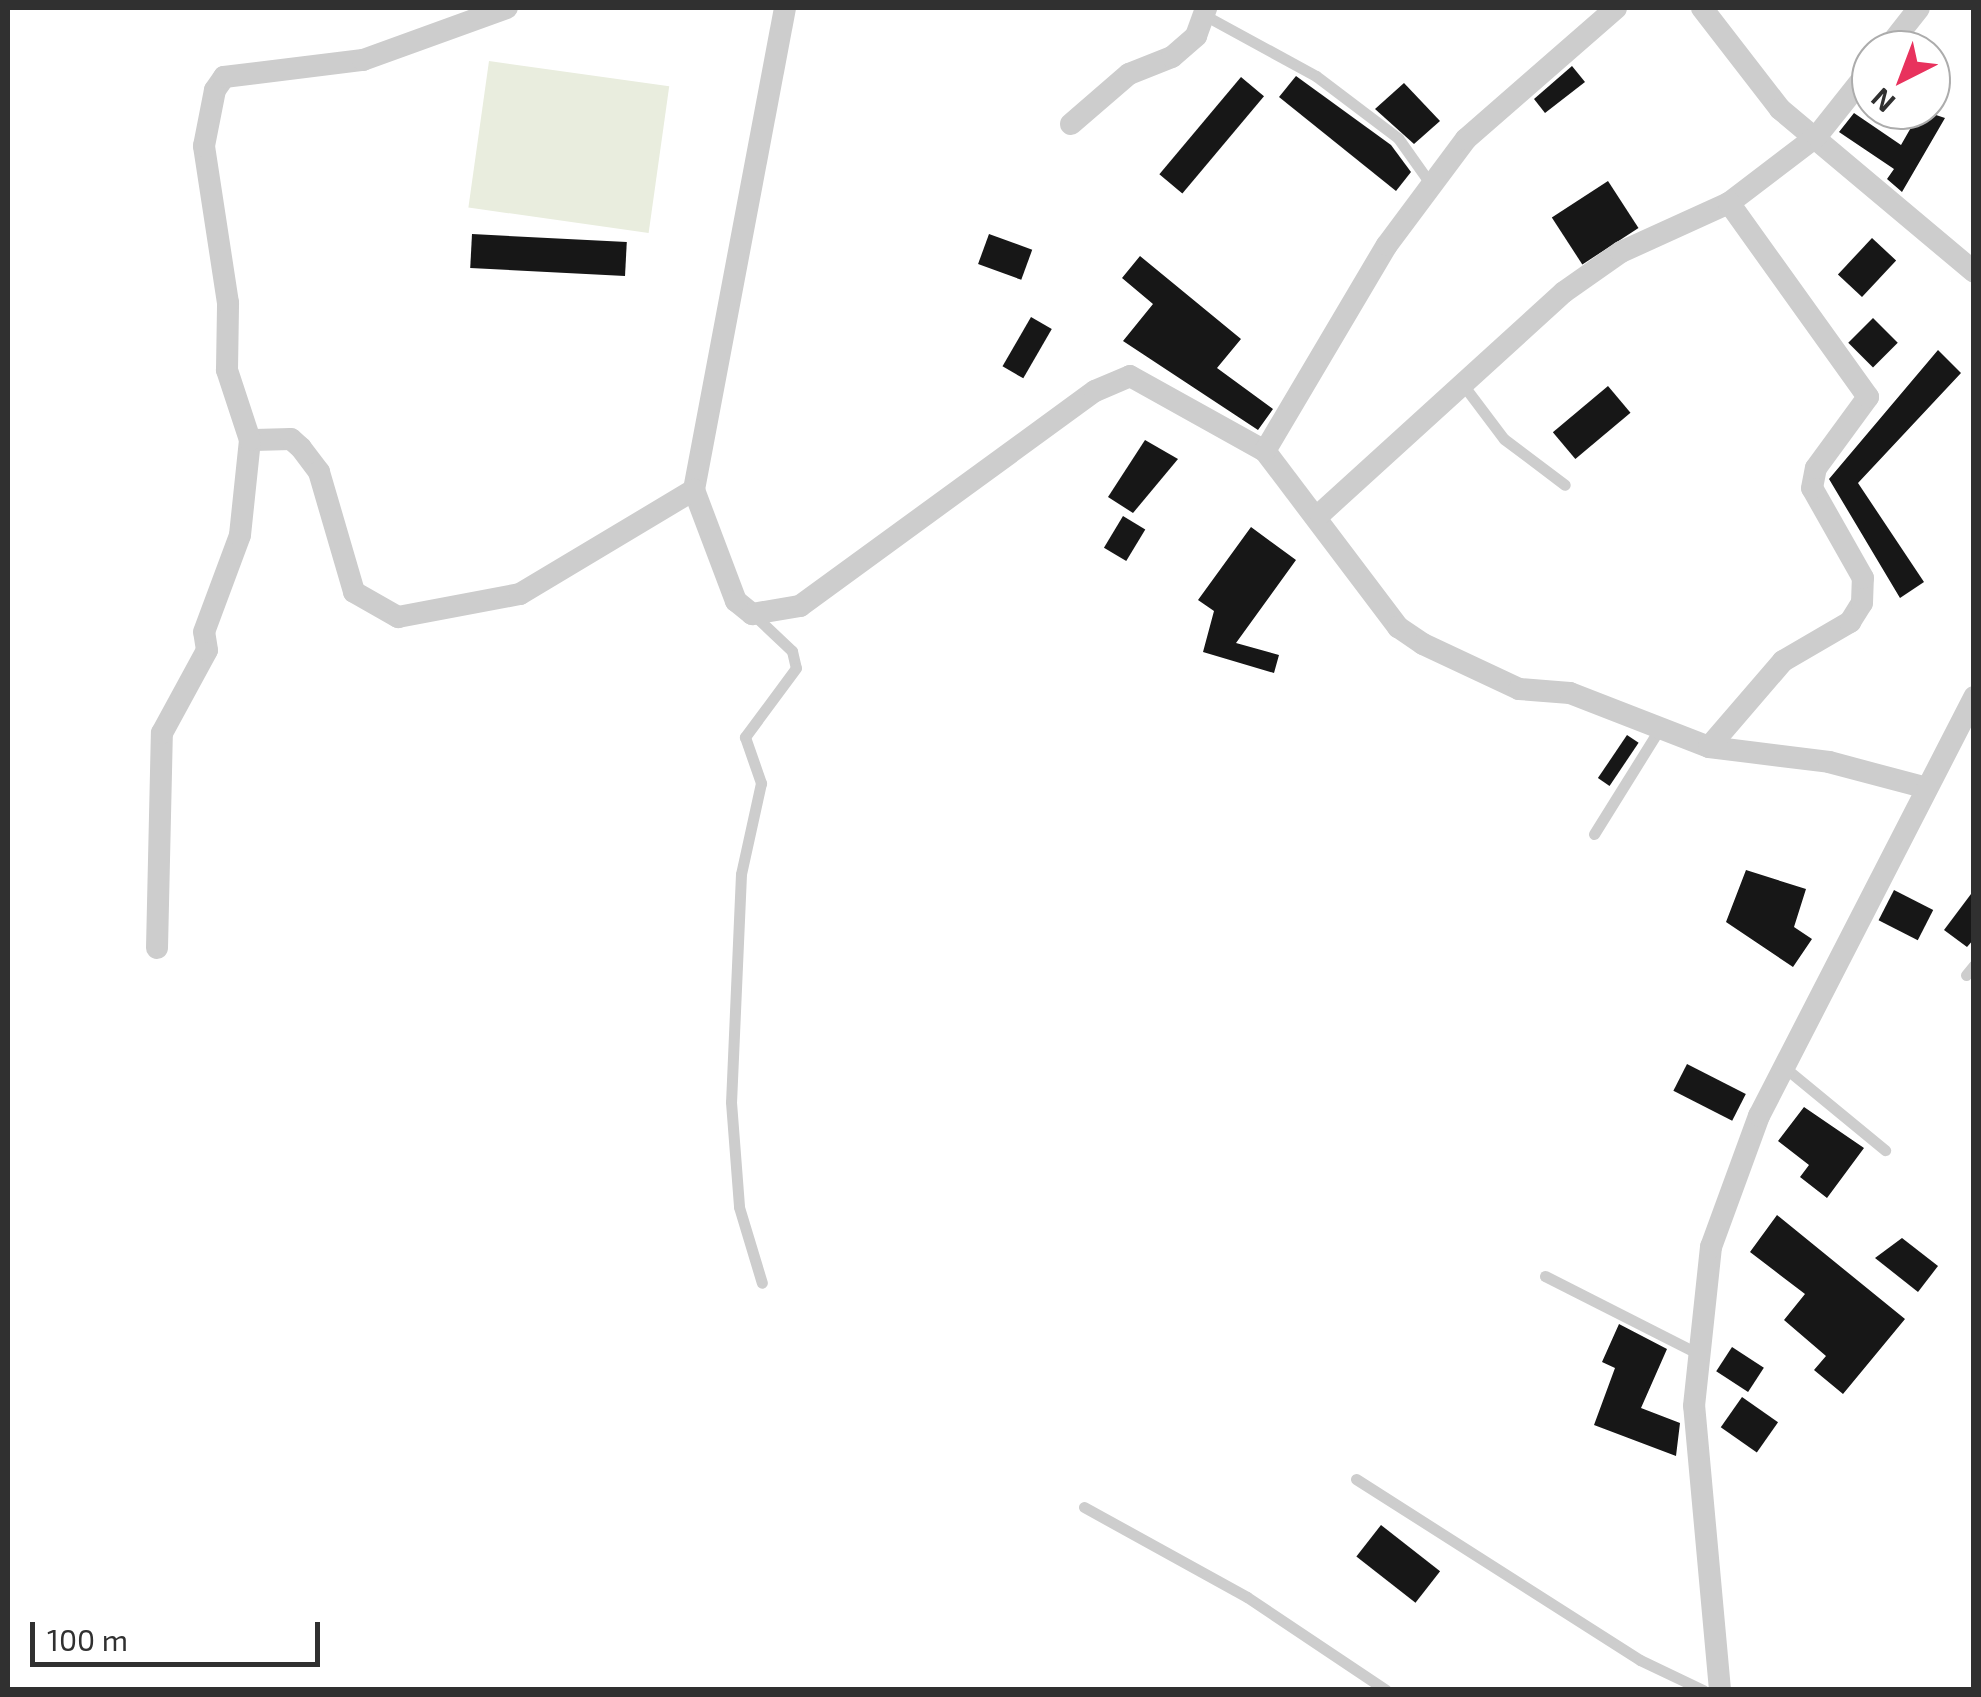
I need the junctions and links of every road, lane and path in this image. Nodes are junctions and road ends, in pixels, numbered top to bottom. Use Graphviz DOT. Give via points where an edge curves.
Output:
graph roads {
  1 [pos="785,8"];
  2 [pos="1616,8"];
  3 [pos="1702,8"];
  4 [pos="1920,8"];
  5 [pos="492,10"];
  6 [pos="1206,12"];
  7 [pos="1902,30"];
  8 [pos="1851,93"];
  9 [pos="1070,124"];
  10 [pos="1817,136"];
  11 [pos="1432,186"];
  12 [pos="1729,203"];
  13 [pos="1974,272"];
  14 [pos="1461,382"];
  15 [pos="250,440"];
  16 [pos="1265,452"];
  17 [pos="1565,485"];
  18 [pos="694,490"];
  19 [pos="1320,514"];
  20 [pos="752,614"];
  21 [pos="1972,706"];
  22 [pos="1660,728"];
  23 [pos="1709,747"];
  24 [pos="1927,788"];
  25 [pos="1594,834"];
  26 [pos="157,948"];
  27 [pos="1784,1068"];
  28 [pos="1885,1150"];
  29 [pos="1545,1276"];
  30 [pos="762,1283"];
  31 [pos="1697,1353"];
  32 [pos="1356,1479"];
  33 [pos="1084,1508"];
  34 [pos="1386,1690"];
  35 [pos="1703,1690"];
  36 [pos="1720,1690"];
  1 -- 18 [label="street"];
  2 -- 11 [label="street" via="1510,92"];
  3 -- 10 [label="street" via="1737,64"];
  4 -- 7 [label="street"];
  5 -- 15 [label="street" via="364,60 224,77 215,90 204,146 228,303 227,370"];
  6 -- 9 [label="street" via="1172,58 1129,74"];
  6 -- 11 [label="lane" via="1316,76 1398,138"];
  8 -- 10 [label="street"];
  10 -- 12 [label="street"];
  10 -- 13 [label="street"];
  11 -- 16 [label="street" via="1386,245"];
  12 -- 14 [label="street" via="1621,252"];
  12 -- 23 [label="street" via="1868,397 1812,488 1862,590 1850,622 1783,660"];
  14 -- 17 [label="lane" via="1504,439"];
  14 -- 19 [label="street"];
  15 -- 18 [label="street" via="291,438 301,448 319,472 354,592 398,617 520,594"];
  15 -- 26 [label="street" via="240,535 204,632 207,650 162,733"];
  16 -- 19 [label="street"];
  16 -- 20 [label="street" via="1130,376 1094,391 800,606"];
  18 -- 20 [label="street" via="736,601"];
  19 -- 22 [label="street" via="1398,627 1424,644 1519,688 1570,693"];
  20 -- 30 [label="lane" via="780,635 796,668 745,736 761,783 741,874 730,1102 738,1207"];
  21 -- 24 [label="street"];
  22 -- 23 [label="street"];
  22 -- 25 [label="lane"];
  23 -- 24 [label="street" via="1829,762"];
  24 -- 27 [label="street"];
  27 -- 28 [label="lane"];
  27 -- 31 [label="street" via="1711,1247"];
  29 -- 31 [label="lane"];
  31 -- 36 [label="street"];
  32 -- 35 [label="lane" via="1640,1660"];
  33 -- 34 [label="lane" via="1247,1597"];
}
